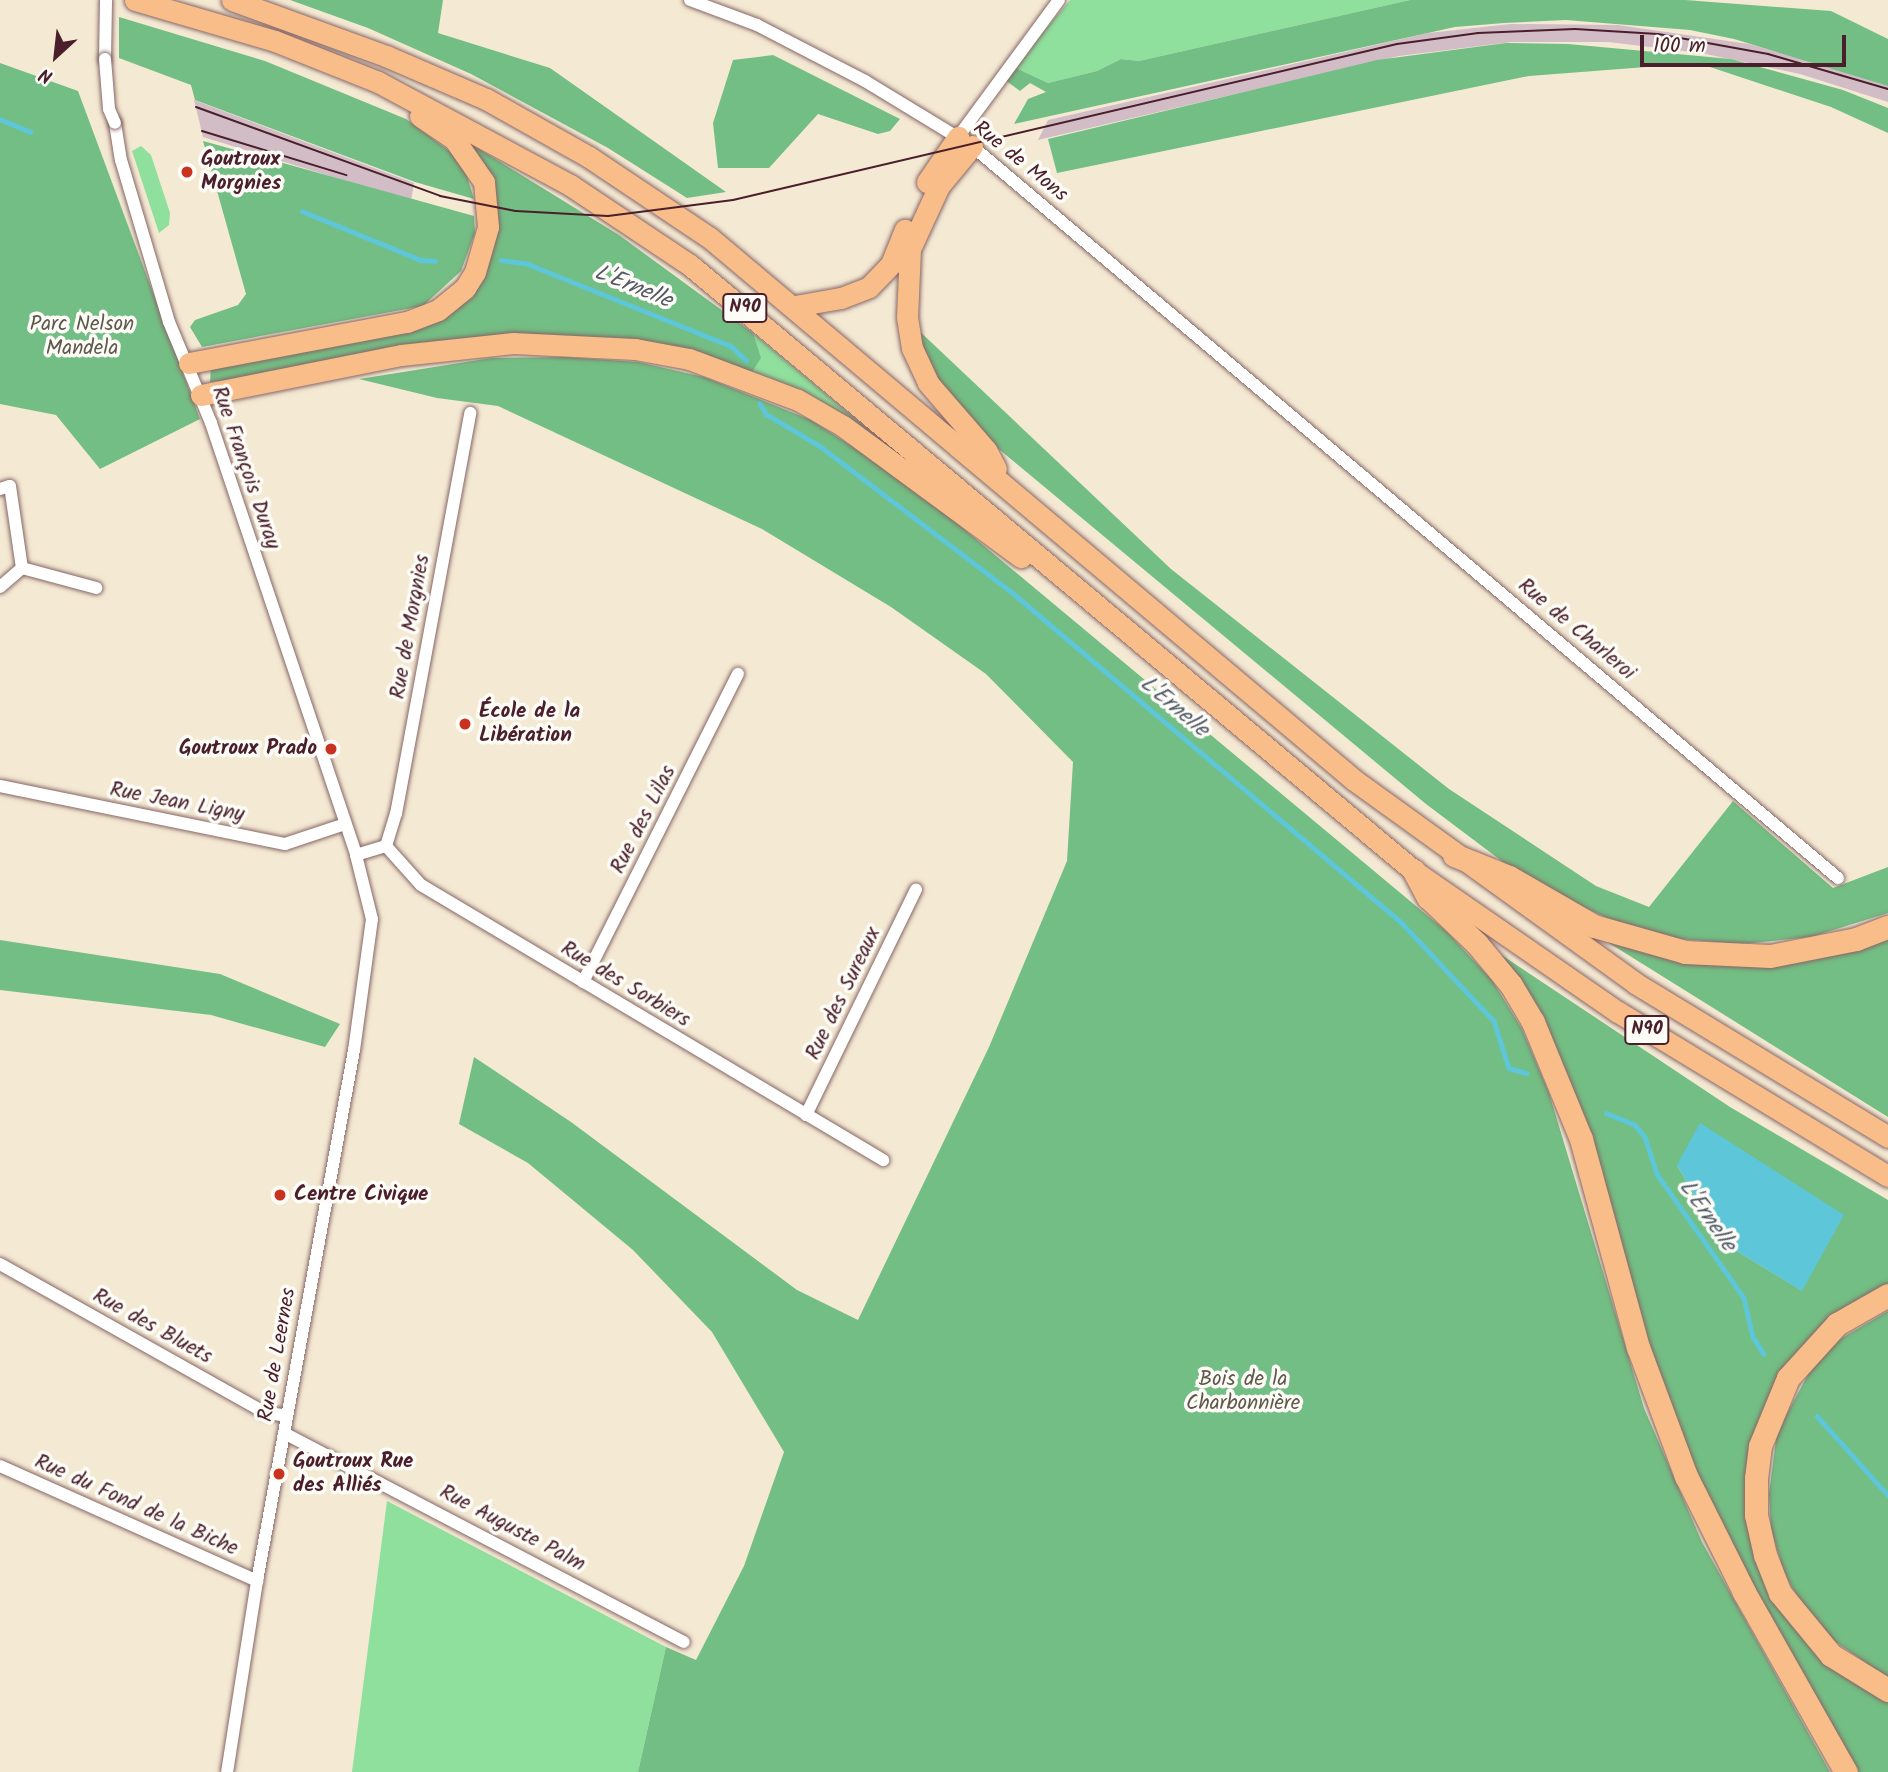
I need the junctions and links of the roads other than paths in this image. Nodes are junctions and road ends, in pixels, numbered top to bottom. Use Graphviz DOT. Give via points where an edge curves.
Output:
graph roads {
  1 [pos="106,0"];
  2 [pos="135,0"];
  3 [pos="232,0"];
  4 [pos="690,0"];
  5 [pos="1059,0"];
  6 [pos="378,82"];
  7 [pos="965,142"];
  8 [pos="795,306"];
  9 [pos="188,363"];
  10 [pos="201,396"];
  11 [pos="470,413"];
  12 [pos="1287,414"];
  13 [pos="1003,483"];
  14 [pos="0,489"];
  15 [pos="22,568"];
  16 [pos="0,587"];
  17 [pos="96,587"];
  18 [pos="1073,589"];
  19 [pos="738,674"];
  20 [pos="0,786"];
  21 [pos="345,824"];
  22 [pos="386,846"];
  23 [pos="356,855"];
  24 [pos="1454,855"];
  25 [pos="1414,871"];
  26 [pos="1838,878"];
  27 [pos="916,889"];
  28 [pos="1888,927"];
  29 [pos="370,944"];
  30 [pos="583,982"];
  31 [pos="806,1115"];
  32 [pos="1888,1136"];
  33 [pos="883,1160"];
  34 [pos="1888,1177"];
  35 [pos="0,1264"];
  36 [pos="1888,1295"];
  37 [pos="287,1416"];
  38 [pos="284,1433"];
  39 [pos="0,1465"];
  40 [pos="257,1581"];
  41 [pos="684,1642"];
  42 [pos="1888,1690"];
  43 [pos="227,1772"];
  44 [pos="1846,1772"];
  1 -- 9 [label="street, Rue François Duray, bridge" via="104,65 109,109 169,322"];
  2 -- 6 [label="highway, N90" via="275,41"];
  3 -- 8 [label="highway, N90" via="386,56 486,99 600,164 710,239"];
  4 -- 7 [label="street, Rue de Mons" via="757,25 864,81"];
  5 -- 7 [label="street"];
  6 -- 9 [label="highway" via="407,109 454,139 484,182 488,227 475,272 465,288 438,310 407,322"];
  6 -- 18 [label="highway, N90" via="570,185 690,265 986,509"];
  7 -- 8 [label="highway" via="912,208 891,264 869,287 841,298"];
  7 -- 12 [label="street, Rue de Mons"];
  7 -- 13 [label="highway" via="910,249 906,317 912,348 928,383 986,450"];
  8 -- 13 [label="highway, N90"];
  9 -- 10 [label="street, Rue François Duray"];
  10 -- 18 [label="highway" via="401,355 513,343 635,349 689,359 798,400 843,426 1037,570"];
  10 -- 21 [label="street, Rue François Duray"];
  11 -- 22 [label="street, Rue de Morgnies" via="396,814"];
  12 -- 26 [label="street, Rue de Charleroi"];
  13 -- 24 [label="highway, N90" via="1283,722"];
  14 -- 15 [label="street" via="10,486"];
  15 -- 16 [label="street"];
  15 -- 17 [label="street"];
  18 -- 25 [label="highway, N90"];
  19 -- 30 [label="street, Rue des Lilas"];
  20 -- 21 [label="street, Rue Jean Ligny" via="285,844"];
  21 -- 23 [label="street, Rue François Duray"];
  22 -- 23 [label="street"];
  22 -- 30 [label="street, Rue des Sorbiers" via="421,886"];
  23 -- 29 [label="street, Rue François Duray" via="368,895"];
  24 -- 28 [label="highway" via="1509,877 1594,926 1685,951 1770,956 1856,939"];
  24 -- 32 [label="highway, N90" via="1635,983"];
  25 -- 34 [label="highway, N90" via="1629,1020"];
  25 -- 44 [label="highway" via="1428,897 1478,944 1533,1022 1581,1139 1639,1347 1681,1464 1716,1538"];
  27 -- 31 [label="street, Rue des Sureaux"];
  29 -- 37 [label="street, Rue de Leernes"];
  30 -- 31 [label="street, Rue des Sorbiers"];
  31 -- 33 [label="street, Rue des Sorbiers"];
  35 -- 37 [label="street, Rue des Bluets" via="264,1412"];
  36 -- 42 [label="highway" via="1837,1324 1788,1378 1760,1446 1755,1478 1756,1515 1780,1593 1831,1655 1860,1677"];
  37 -- 38 [label="street, Rue de Leernes"];
  38 -- 40 [label="street, Rue de Leernes"];
  38 -- 41 [label="street, Rue Auguste Palm"];
  39 -- 40 [label="street, Rue du Fond de la Biche"];
  40 -- 43 [label="street, Rue de Leernes"];
}
